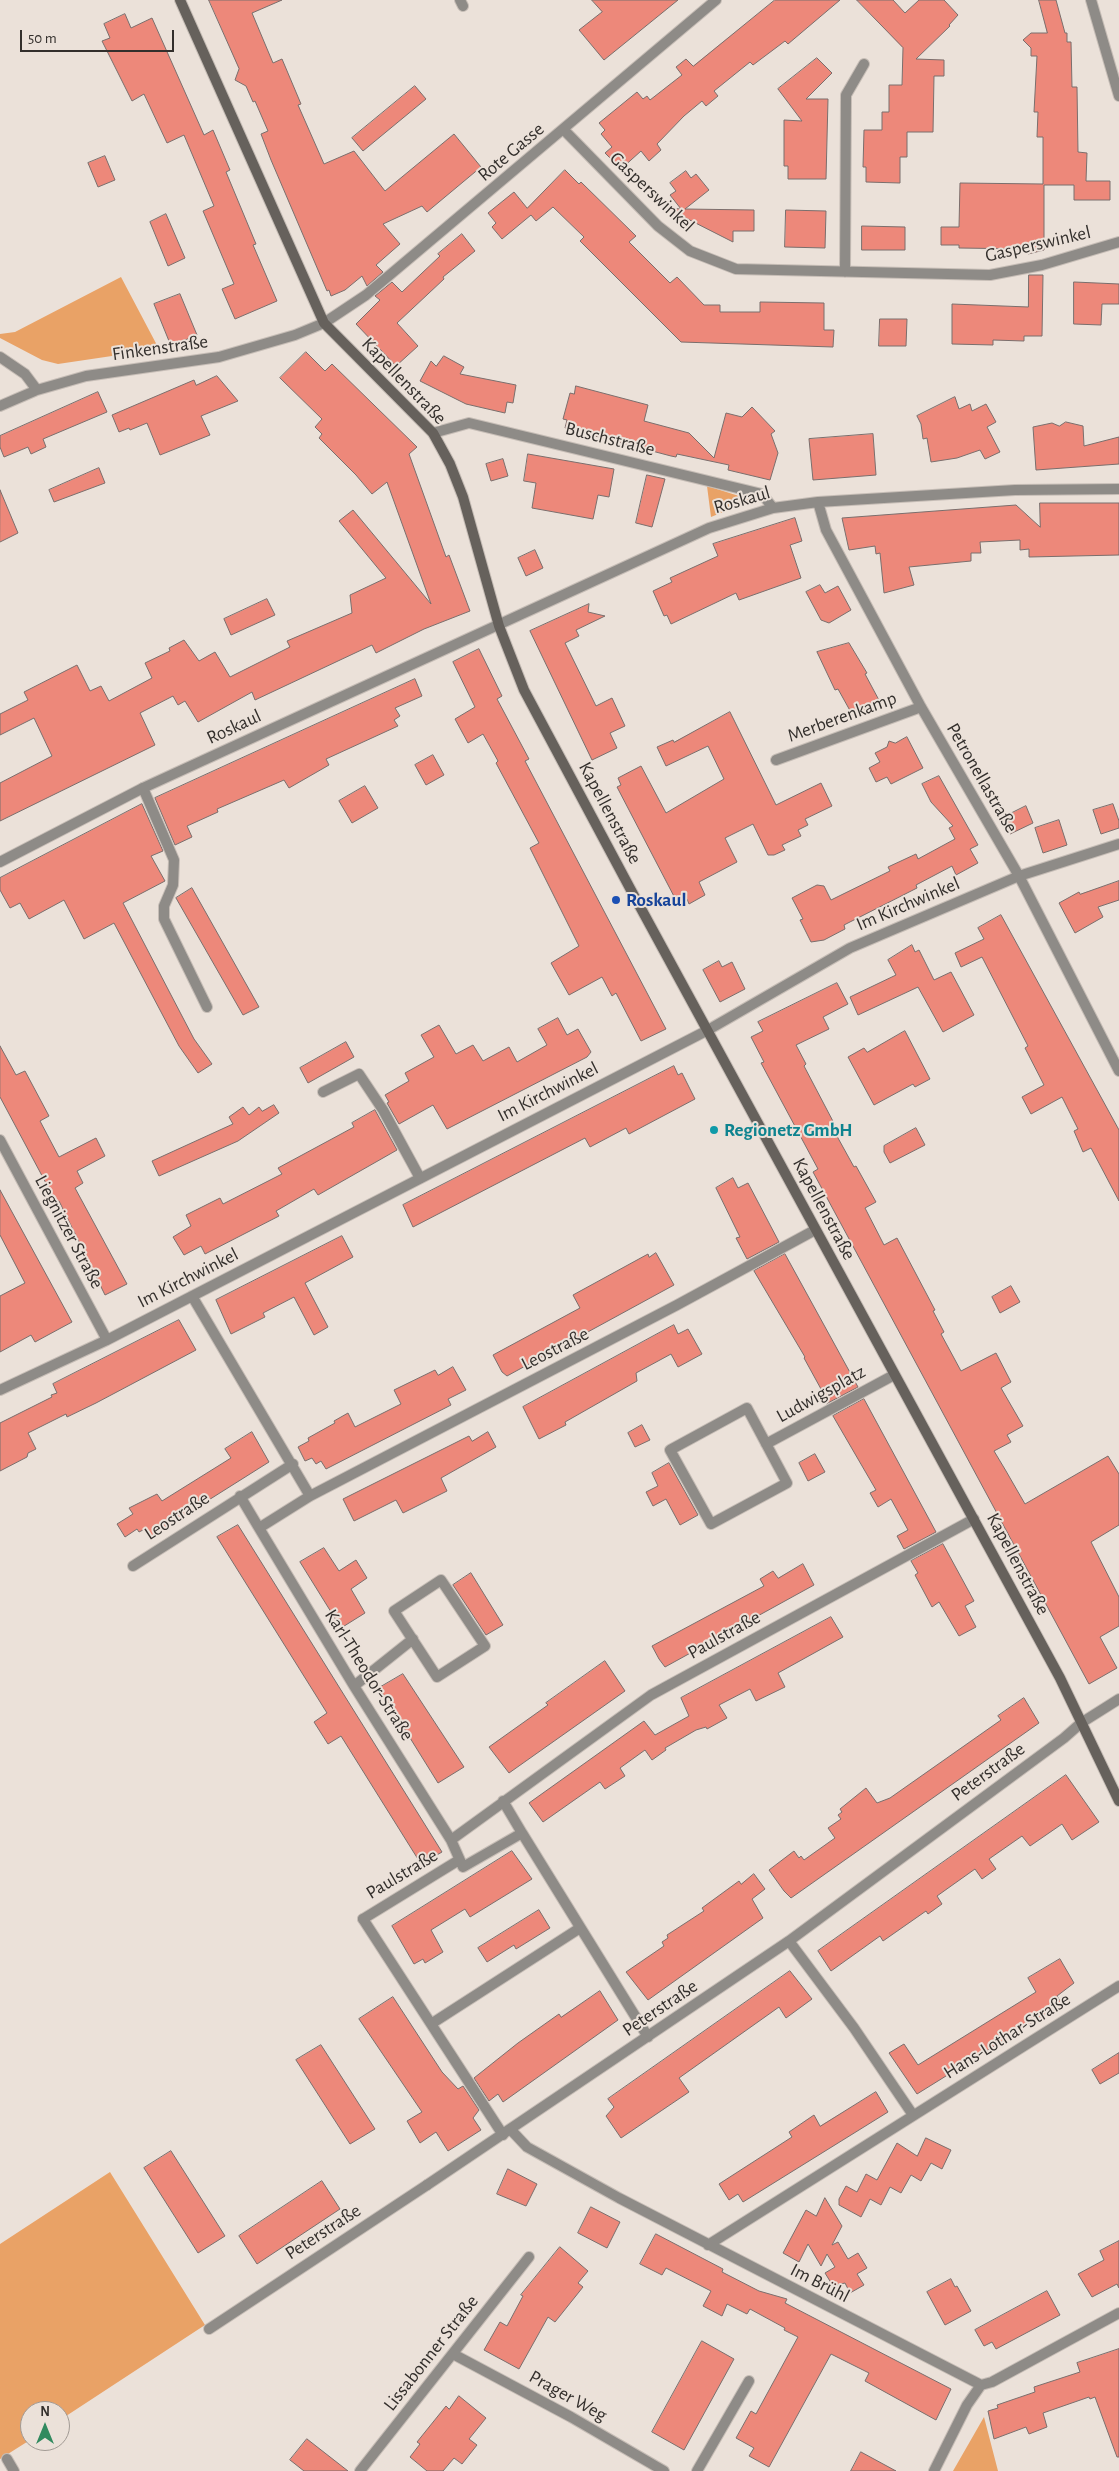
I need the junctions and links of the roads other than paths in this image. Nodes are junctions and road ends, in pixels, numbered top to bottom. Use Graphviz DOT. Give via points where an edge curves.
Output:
graph roads {
  1 [pos="180,0"];
  2 [pos="716,0"];
  3 [pos="1091,0"];
  4 [pos="864,64"];
  5 [pos="1119,96"];
  6 [pos="564,130"];
  7 [pos="1119,242"];
  8 [pos="845,272"];
  9 [pos="324,323"];
  10 [pos="0,357"];
  11 [pos="37,390"];
  12 [pos="0,406"];
  13 [pos="432,433"];
  14 [pos="1119,489"];
  15 [pos="818,502"];
  16 [pos="773,508"];
  17 [pos="499,626"];
  18 [pos="921,707"];
  19 [pos="776,760"];
  20 [pos="143,788"];
  21 [pos="1119,844"];
  22 [pos="0,862"];
  23 [pos="1019,876"];
  24 [pos="208,1007"];
  25 [pos="708,1030"];
  26 [pos="1119,1071"];
  27 [pos="323,1092"];
  28 [pos="0,1140"];
  29 [pos="420,1178"];
  30 [pos="816,1230"];
  31 [pos="192,1296"];
  32 [pos="107,1340"];
  33 [pos="894,1375"];
  34 [pos="0,1390"];
  35 [pos="766,1444"];
  36 [pos="293,1464"];
  37 [pos="240,1496"];
  38 [pos="310,1496"];
  39 [pos="974,1518"];
  40 [pos="260,1528"];
  41 [pos="133,1566"];
  42 [pos="413,1639"];
  43 [pos="354,1686"];
  44 [pos="1119,1699"];
  45 [pos="1081,1722"];
  46 [pos="503,1801"];
  47 [pos="1119,1801"];
  48 [pos="522,1833"];
  49 [pos="451,1840"];
  50 [pos="459,1860"];
  51 [pos="363,1919"];
  52 [pos="580,1928"];
  53 [pos="789,1941"];
  54 [pos="1119,1986"];
  55 [pos="431,2024"];
  56 [pos="648,2037"];
  57 [pos="913,2115"];
  58 [pos="507,2133"];
  59 [pos="708,2245"];
  60 [pos="529,2257"];
  61 [pos="1119,2313"];
  62 [pos="208,2329"];
  63 [pos="454,2354"];
  64 [pos="749,2381"];
  65 [pos="980,2385"];
  66 [pos="7,2459"];
  67 [pos="14,2471"];
  68 [pos="360,2471"];
  69 [pos="664,2471"];
  70 [pos="697,2471"];
  71 [pos="934,2471"];
  1 -- 9 [label="street, Kapellenstraße"];
  2 -- 6 [label="street, Rote Gasse"];
  3 -- 5 [label="street"];
  4 -- 8 [label="street" via="846,95"];
  6 -- 8 [label="street, Gasperswinkel" via="658,226 690,251 736,269"];
  6 -- 9 [label="street, Rote Gasse" via="366,295"];
  7 -- 8 [label="street, Gasperswinkel" via="1042,265 990,275"];
  9 -- 11 [label="street, Finkenstraße" via="219,357 86,376"];
  9 -- 13 [label="street, Kapellenstraße"];
  10 -- 11 [label="street" via="25,374"];
  11 -- 12 [label="street, Finkenstraße"];
  13 -- 16 [label="street, Buschstraße" via="469,423 762,494"];
  13 -- 17 [label="street, Kapellenstraße" via="450,464 462,497"];
  14 -- 15 [label="street, Roskaul" via="1015,490"];
  15 -- 16 [label="street, Roskaul"];
  15 -- 18 [label="street, Petronellastraße" via="826,530"];
  16 -- 17 [label="street, Roskaul" via="709,528"];
  17 -- 20 [label="street, Roskaul"];
  17 -- 25 [label="street, Kapellenstraße" via="524,690"];
  18 -- 19 [label="street, Merberenkamp"];
  18 -- 23 [label="street, Petronellastraße"];
  20 -- 22 [label="street, Roskaul"];
  20 -- 24 [label="street" via="174,860 173,885 164,906 164,919"];
  21 -- 23 [label="street, Im Kirchwinkel"];
  23 -- 25 [label="street, Im Kirchwinkel" via="850,948"];
  23 -- 26 [label="street, Petronellastraße"];
  25 -- 29 [label="street, Im Kirchwinkel"];
  25 -- 30 [label="street, Kapellenstraße"];
  27 -- 29 [label="street" via="359,1074"];
  28 -- 32 [label="street, Liegnitzer Straße"];
  29 -- 31 [label="street, Im Kirchwinkel"];
  30 -- 33 [label="street, Kapellenstraße"];
  30 -- 38 [label="street, Leostraße"];
  31 -- 32 [label="street, Im Kirchwinkel"];
  31 -- 36 [label="street"];
  32 -- 34 [label="street, Im Kirchwinkel"];
  33 -- 35 [label="street, Ludwigsplatz"];
  33 -- 39 [label="street, Kapellenstraße"];
  35 -- 35 [label="street, Ludwigsplatz" via="787,1483 711,1524 670,1450 747,1408"];
  36 -- 37 [label="street, Leostraße"];
  36 -- 38 [label="street"];
  37 -- 40 [label="street"];
  37 -- 41 [label="street, Leostraße"];
  38 -- 40 [label="street, Leostraße"];
  39 -- 45 [label="street, Kapellenstraße"];
  39 -- 46 [label="street, Paulstraße" via="651,1695"];
  40 -- 43 [label="street, Karl-Theodor-Straße"];
  42 -- 42 [label="street" via="438,1677 484,1646 441,1580 394,1611"];
  42 -- 43 [label="street"];
  43 -- 49 [label="street, Karl-Theodor-Straße"];
  44 -- 45 [label="street, Peterstraße"];
  45 -- 47 [label="street, Kapellenstraße"];
  45 -- 53 [label="street, Peterstraße" via="1064,1738"];
  46 -- 48 [label="street"];
  46 -- 49 [label="street, Paulstraße"];
  48 -- 50 [label="street, Paulstraße" via="463,1867"];
  48 -- 52 [label="street"];
  49 -- 50 [label="street, Paulstraße"];
  50 -- 51 [label="street, Paulstraße"];
  51 -- 55 [label="street, Im Brühl"];
  52 -- 55 [label="street"];
  52 -- 56 [label="street"];
  53 -- 56 [label="street, Peterstraße"];
  53 -- 57 [label="street"];
  54 -- 57 [label="street, Hans-Lothar-Straße"];
  55 -- 58 [label="street, Im Brühl"];
  56 -- 58 [label="street, Peterstraße"];
  57 -- 59 [label="street, Hans-Lothar-Straße"];
  58 -- 59 [label="street, Im Brühl"];
  58 -- 62 [label="street, Peterstraße"];
  59 -- 65 [label="street, Im Brühl"];
  60 -- 63 [label="street, Lissabonner Straße"];
  61 -- 65 [label="street" via="992,2382"];
  63 -- 68 [label="street, Lissabonner Straße"];
  63 -- 69 [label="street, Prager Weg"];
  64 -- 70 [label="street"];
  65 -- 71 [label="street"];
  66 -- 67 [label="street"];
}
